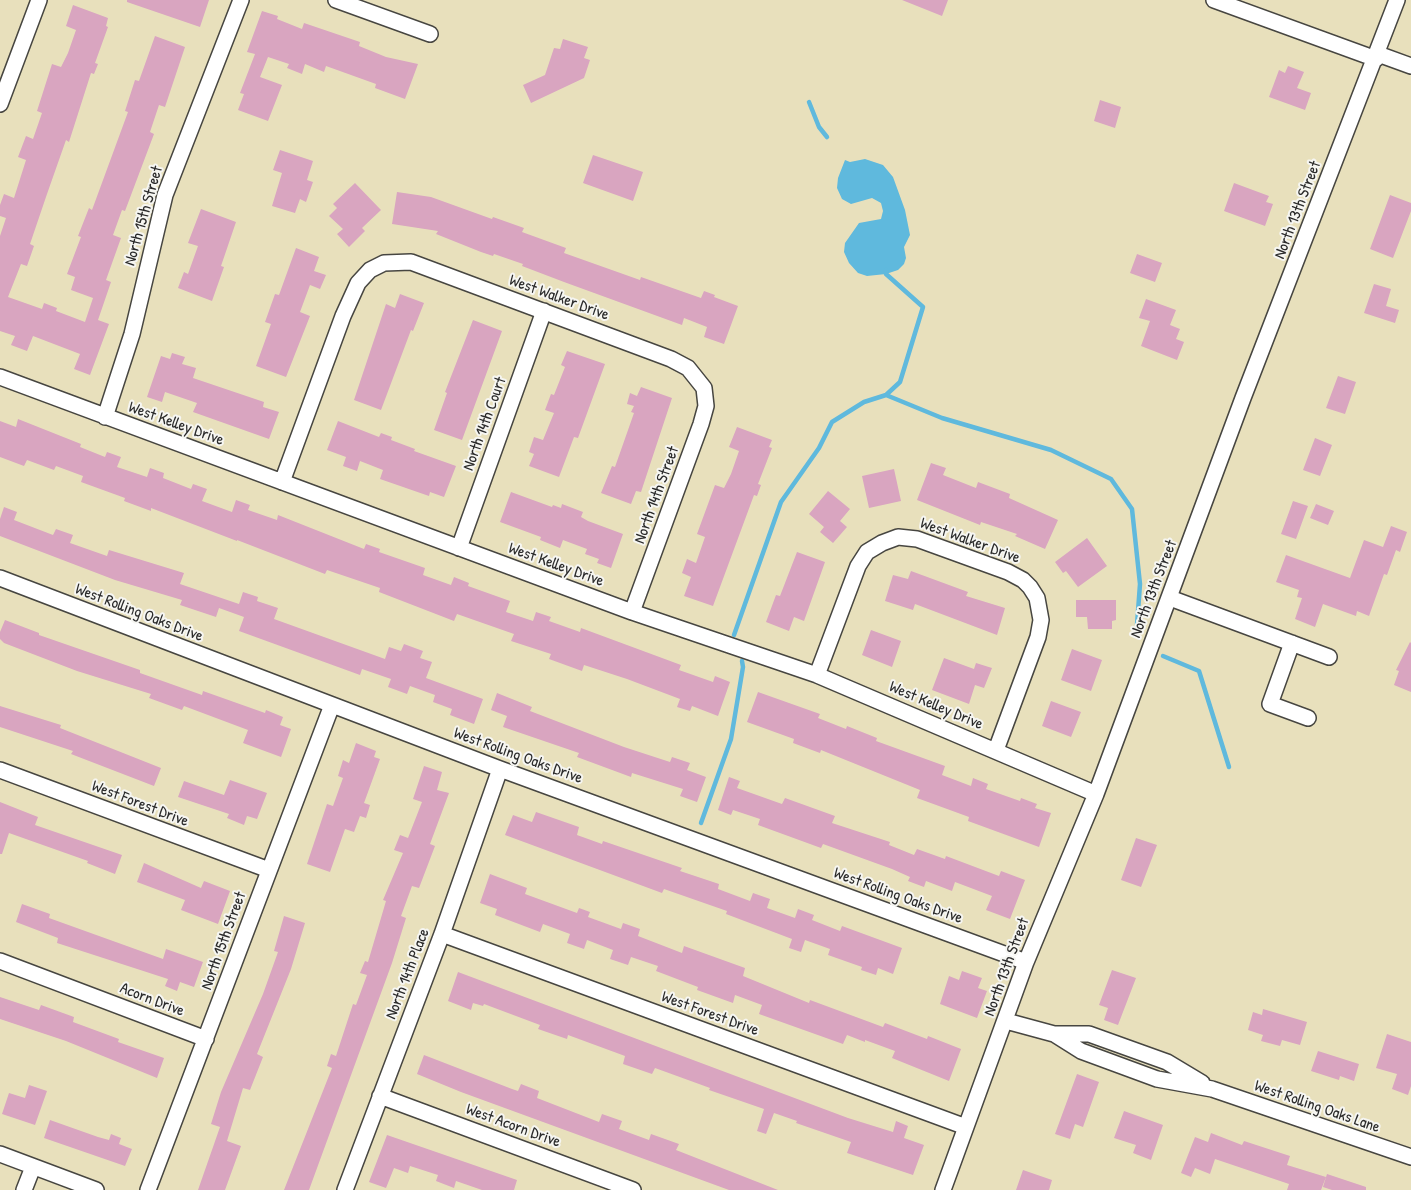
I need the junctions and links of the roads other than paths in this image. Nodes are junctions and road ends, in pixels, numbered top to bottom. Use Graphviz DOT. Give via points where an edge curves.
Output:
graph roads {
  1 [pos="39,0"];
  2 [pos="241,0"];
  3 [pos="336,0"];
  4 [pos="1214,0"];
  5 [pos="1397,0"];
  6 [pos="430,34"];
  7 [pos="1377,56"];
  8 [pos="1411,66"];
  9 [pos="0,104"];
  10 [pos="544,312"];
  11 [pos="0,377"];
  12 [pos="704,388"];
  13 [pos="105,417"];
  14 [pos="282,482"];
  15 [pos="459,548"];
  16 [pos="0,578"];
  17 [pos="1170,598"];
  18 [pos="632,612"];
  19 [pos="1292,643"];
  20 [pos="1329,657"];
  21 [pos="817,675"];
  22 [pos="332,705"];
  23 [pos="1308,718"];
  24 [pos="996,750"];
  25 [pos="500,769"];
  26 [pos="0,770"];
  27 [pos="1096,794"];
  28 [pos="269,870"];
  29 [pos="442,934"];
  30 [pos="0,962"];
  31 [pos="1026,962"];
  32 [pos="1006,1021"];
  33 [pos="206,1039"];
  34 [pos="380,1096"];
  35 [pos="966,1127"];
  36 [pos="0,1154"];
  37 [pos="1411,1157"];
  38 [pos="33,1167"];
  39 [pos="24,1190"];
  40 [pos="96,1190"];
  41 [pos="148,1190"];
  42 [pos="345,1190"];
  43 [pos="633,1190"];
  44 [pos="943,1190"];
  1 -- 9 [label="street"];
  2 -- 13 [label="street, North 15th Street" via="165,195 132,334"];
  3 -- 6 [label="street"];
  4 -- 7 [label="street"];
  5 -- 7 [label="street, North 13th Street"];
  7 -- 8 [label="street"];
  7 -- 17 [label="street, North 13th Street" via="1243,398"];
  10 -- 12 [label="street, West Walker Drive" via="672,359 688,368"];
  10 -- 14 [label="street, West Walker Drive" via="411,262 391,262 370,270 358,283 343,316"];
  10 -- 15 [label="street, North 14th Court"];
  11 -- 13 [label="street, West Kelley Drive"];
  12 -- 18 [label="street, North 14th Street" via="706,406 701,424"];
  13 -- 14 [label="street, West Kelley Drive"];
  14 -- 15 [label="street, West Kelley Drive"];
  15 -- 18 [label="street, West Kelley Drive"];
  16 -- 22 [label="street, West Rolling Oaks Drive"];
  17 -- 19 [label="street"];
  17 -- 27 [label="street, North 13th Street"];
  18 -- 21 [label="street, West Kelley Drive"];
  19 -- 20 [label="street"];
  19 -- 23 [label="street" via="1270,704"];
  21 -- 24 [label="street, West Kelley Drive"];
  21 -- 24 [label="street, West Walker Drive" via="858,566 867,552 882,542 898,537 926,542 1015,575 1030,587 1037,598 1041,620 1038,637"];
  22 -- 25 [label="street, West Rolling Oaks Drive"];
  22 -- 28 [label="street, North 15th Street"];
  24 -- 27 [label="street, West Kelley Drive"];
  25 -- 29 [label="street, North 14th Place"];
  25 -- 31 [label="street, West Rolling Oaks Drive"];
  26 -- 28 [label="street, West Forest Drive"];
  27 -- 31 [label="street, North 13th Street"];
  28 -- 33 [label="street, North 15th Street"];
  29 -- 34 [label="street, North 14th Place"];
  29 -- 35 [label="street, West Forest Drive"];
  30 -- 33 [label="street, Acorn Drive"];
  31 -- 32 [label="street, North 13th Street"];
  32 -- 35 [label="street, North 13th Street"];
  32 -- 37 [label="street, West Rolling Oaks Lane" via="1054,1034 1081,1051 1157,1079 1212,1089"];
  33 -- 41 [label="street, North 15th Street"];
  34 -- 42 [label="street, North 14th Place"];
  34 -- 43 [label="street, West Acorn Drive"];
  35 -- 44 [label="street, North 13th Street"];
  36 -- 38 [label="street"];
  38 -- 39 [label="street"];
  38 -- 40 [label="street"];
}
